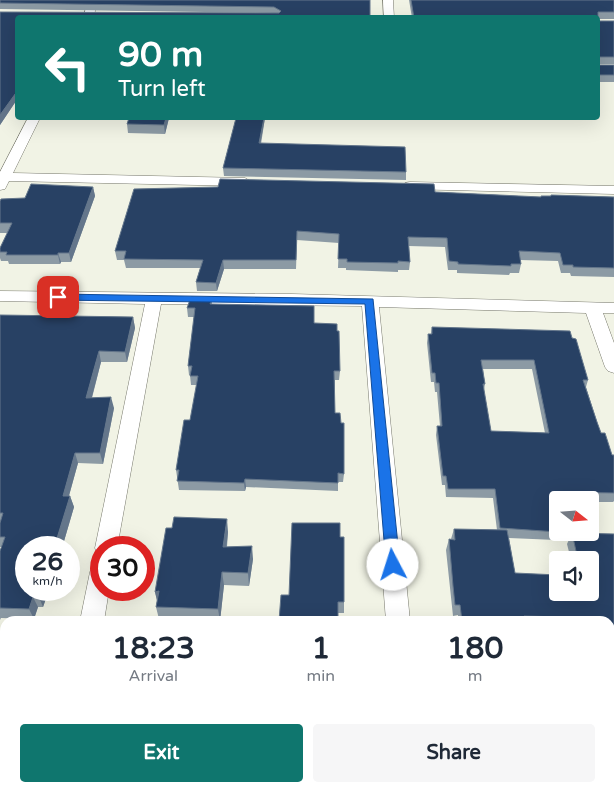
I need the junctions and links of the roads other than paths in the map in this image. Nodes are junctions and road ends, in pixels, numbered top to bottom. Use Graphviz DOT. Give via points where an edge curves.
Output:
graph roads {
  1 [pos="95,0"];
  2 [pos="388,0"];
  3 [pos="88,15"];
  4 [pos="389,15"];
  5 [pos="33,120"];
  6 [pos="2,181"];
  7 [pos="261,182"];
  8 [pos="400,185"];
  9 [pos="614,190"];
  10 [pos="0,296"];
  11 [pos="154,299"];
  12 [pos="370,301"];
  13 [pos="592,307"];
  14 [pos="614,308"];
  15 [pos="614,367"];
  16 [pos="108,536"];
  17 [pos="96,601"];
  18 [pos="93,616"];
  19 [pos="398,616"];
  1 -- 3 [label="street"];
  2 -- 4 [label="street"];
  5 -- 6 [label="street"];
  6 -- 7 [label="street"];
  8 -- 9 [label="street"];
  10 -- 11 [label="street"];
  11 -- 12 [label="street"];
  11 -- 16 [label="street"];
  12 -- 13 [label="street"];
  12 -- 19 [label="street"];
  13 -- 14 [label="street"];
  13 -- 15 [label="street"];
  17 -- 18 [label="street"];
}
